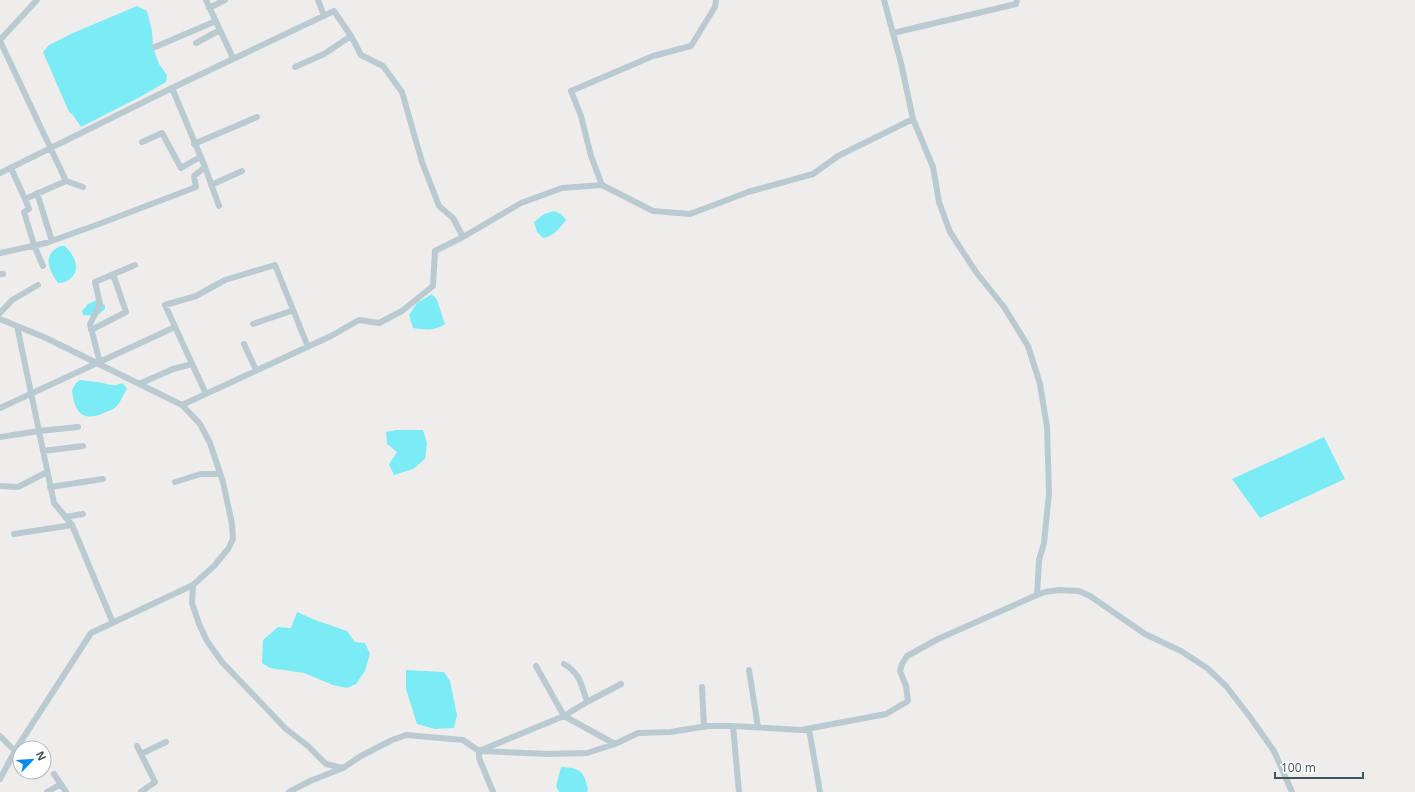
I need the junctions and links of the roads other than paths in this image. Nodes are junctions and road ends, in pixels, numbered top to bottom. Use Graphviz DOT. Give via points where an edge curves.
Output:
graph roads {
  1 [pos="36,0"];
  2 [pos="206,0"];
  3 [pos="225,0"];
  4 [pos="318,0"];
  5 [pos="716,0"];
  6 [pos="884,0"];
  7 [pos="1017,0"];
  8 [pos="210,8"];
  9 [pos="324,16"];
  10 [pos="216,20"];
  11 [pos="220,30"];
  12 [pos="893,33"];
  13 [pos="351,36"];
  14 [pos="0,40"];
  15 [pos="196,43"];
  16 [pos="156,47"];
  17 [pos="233,58"];
  18 [pos="295,67"];
  19 [pos="172,88"];
  20 [pos="257,117"];
  21 [pos="913,119"];
  22 [pos="142,142"];
  23 [pos="194,144"];
  24 [pos="50,148"];
  25 [pos="200,157"];
  26 [pos="11,168"];
  27 [pos="205,168"];
  28 [pos="242,171"];
  29 [pos="0,173"];
  30 [pos="66,181"];
  31 [pos="211,184"];
  32 [pos="602,186"];
  33 [pos="83,187"];
  34 [pos="37,193"];
  35 [pos="25,199"];
  36 [pos="219,206"];
  37 [pos="463,237"];
  38 [pos="52,241"];
  39 [pos="34,245"];
  40 [pos="0,253"];
  41 [pos="135,265"];
  42 [pos="43,266"];
  43 [pos="113,274"];
  44 [pos="38,285"];
  45 [pos="291,311"];
  46 [pos="0,313"];
  47 [pos="0,319"];
  48 [pos="253,324"];
  49 [pos="17,326"];
  50 [pos="175,327"];
  51 [pos="91,330"];
  52 [pos="244,344"];
  53 [pos="308,347"];
  54 [pos="98,363"];
  55 [pos="192,364"];
  56 [pos="256,370"];
  57 [pos="139,384"];
  58 [pos="31,394"];
  59 [pos="206,394"];
  60 [pos="182,405"];
  61 [pos="0,408"];
  62 [pos="78,427"];
  63 [pos="39,431"];
  64 [pos="0,437"];
  65 [pos="83,446"];
  66 [pos="43,451"];
  67 [pos="47,472"];
  68 [pos="220,474"];
  69 [pos="103,479"];
  70 [pos="175,482"];
  71 [pos="0,486"];
  72 [pos="50,487"];
  73 [pos="83,514"];
  74 [pos="65,517"];
  75 [pos="72,525"];
  76 [pos="14,534"];
  77 [pos="193,585"];
  78 [pos="1037,595"];
  79 [pos="114,623"];
  80 [pos="564,664"];
  81 [pos="536,666"];
  82 [pos="749,670"];
  83 [pos="621,684"];
  84 [pos="702,687"];
  85 [pos="587,702"];
  86 [pos="564,716"];
  87 [pos="733,726"];
  88 [pos="704,727"];
  89 [pos="758,727"];
  90 [pos="809,729"];
  91 [pos="0,736"];
  92 [pos="22,740"];
  93 [pos="166,742"];
  94 [pos="615,744"];
  95 [pos="137,746"];
  96 [pos="12,748"];
  97 [pos="479,751"];
  98 [pos="141,754"];
  99 [pos="12,757"];
  100 [pos="343,768"];
  101 [pos="54,774"];
  102 [pos="0,779"];
  103 [pos="61,784"];
  104 [pos="47,792"];
  105 [pos="66,792"];
  106 [pos="141,792"];
  107 [pos="289,792"];
  108 [pos="493,792"];
  109 [pos="739,792"];
  110 [pos="820,792"];
  111 [pos="1292,792"];
  1 -- 14 [label="street"];
  2 -- 8 [label="street"];
  3 -- 8 [label="street"];
  4 -- 9 [label="street"];
  5 -- 32 [label="street" via="691,46 653,56 571,91"];
  6 -- 12 [label="street"];
  7 -- 12 [label="street" via="1016,4"];
  8 -- 10 [label="street"];
  9 -- 13 [label="street" via="334,11"];
  9 -- 17 [label="street"];
  10 -- 11 [label="street"];
  10 -- 16 [label="street"];
  11 -- 15 [label="street"];
  11 -- 17 [label="street"];
  12 -- 21 [label="street"];
  13 -- 18 [label="street" via="324,54"];
  13 -- 37 [label="street" via="361,55 383,66 402,92 422,162 439,206 453,218"];
  14 -- 24 [label="street"];
  17 -- 19 [label="street"];
  19 -- 23 [label="street"];
  19 -- 24 [label="street"];
  20 -- 23 [label="street"];
  21 -- 32 [label="street" via="838,156 813,174 748,192 690,214 653,211"];
  21 -- 78 [label="street" via="933,167 939,202 950,232 976,272 1004,306 1028,346 1040,384 1047,427 1049,493 1044,543 1039,560"];
  22 -- 25 [label="street" via="162,133 181,168"];
  23 -- 25 [label="street"];
  24 -- 26 [label="street"];
  24 -- 30 [label="street"];
  25 -- 27 [label="street"];
  26 -- 29 [label="street"];
  26 -- 35 [label="street"];
  27 -- 31 [label="street"];
  27 -- 38 [label="street" via="194,176 196,187"];
  28 -- 31 [label="street"];
  30 -- 33 [label="street"];
  30 -- 34 [label="street"];
  31 -- 36 [label="street"];
  32 -- 37 [label="street" via="562,188 521,204"];
  34 -- 35 [label="street"];
  34 -- 38 [label="street"];
  35 -- 39 [label="street" via="29,209 24,212"];
  37 -- 53 [label="street" via="435,251 433,286 402,311 379,323 359,320"];
  38 -- 39 [label="street"];
  39 -- 40 [label="street"];
  39 -- 42 [label="street"];
  41 -- 43 [label="street"];
  43 -- 51 [label="street" via="95,282 100,304 90,324"];
  43 -- 51 [label="street" via="126,312"];
  44 -- 46 [label="street" via="12,300"];
  45 -- 48 [label="street"];
  47 -- 49 [label="street"];
  49 -- 54 [label="street"];
  49 -- 58 [label="street"];
  50 -- 53 [label="street" via="165,306 196,296 225,280 275,265"];
  50 -- 54 [label="street"];
  50 -- 55 [label="street"];
  51 -- 54 [label="street"];
  52 -- 56 [label="street"];
  53 -- 56 [label="street"];
  54 -- 57 [label="street"];
  54 -- 58 [label="street"];
  55 -- 57 [label="street" via="173,369"];
  55 -- 59 [label="street"];
  56 -- 59 [label="street"];
  57 -- 60 [label="street"];
  58 -- 61 [label="street"];
  58 -- 63 [label="street"];
  59 -- 60 [label="street"];
  60 -- 68 [label="street" via="200,424"];
  62 -- 63 [label="street"];
  63 -- 64 [label="street"];
  63 -- 66 [label="street"];
  65 -- 66 [label="street"];
  66 -- 67 [label="street"];
  67 -- 71 [label="street" via="18,487"];
  67 -- 72 [label="street"];
  68 -- 70 [label="street" via="201,474"];
  68 -- 77 [label="street" via="233,538 228,549 214,566"];
  69 -- 72 [label="street"];
  72 -- 74 [label="street" via="54,503"];
  73 -- 74 [label="street"];
  74 -- 75 [label="street"];
  75 -- 76 [label="street"];
  75 -- 79 [label="street"];
  77 -- 79 [label="street"];
  77 -- 100 [label="street" via="192,603 199,624 222,662 286,729 326,764"];
  78 -- 90 [label="street" via="938,639 907,656 900,671 908,701 892,711"];
  78 -- 111 [label="street" via="1059,590 1079,591 1145,634 1181,651 1207,668 1226,686 1274,751"];
  79 -- 92 [label="street" via="91,633"];
  80 -- 85 [label="street" via="573,669 578,677"];
  81 -- 86 [label="street"];
  82 -- 89 [label="street"];
  83 -- 85 [label="street"];
  84 -- 88 [label="street"];
  85 -- 86 [label="street"];
  86 -- 94 [label="street"];
  86 -- 97 [label="street"];
  87 -- 88 [label="street"];
  87 -- 89 [label="street"];
  87 -- 109 [label="street"];
  88 -- 94 [label="street" via="638,733"];
  89 -- 90 [label="street"];
  90 -- 110 [label="street"];
  91 -- 96 [label="street"];
  93 -- 98 [label="street"];
  94 -- 97 [label="street" via="587,753 570,754"];
  95 -- 98 [label="street"];
  97 -- 100 [label="street" via="463,740 406,735 360,756"];
  97 -- 108 [label="street" via="479,758"];
  98 -- 106 [label="street" via="155,782"];
  99 -- 102 [label="street"];
  100 -- 107 [label="street"];
  101 -- 103 [label="street"];
  103 -- 104 [label="street"];
  103 -- 105 [label="street"];
}
